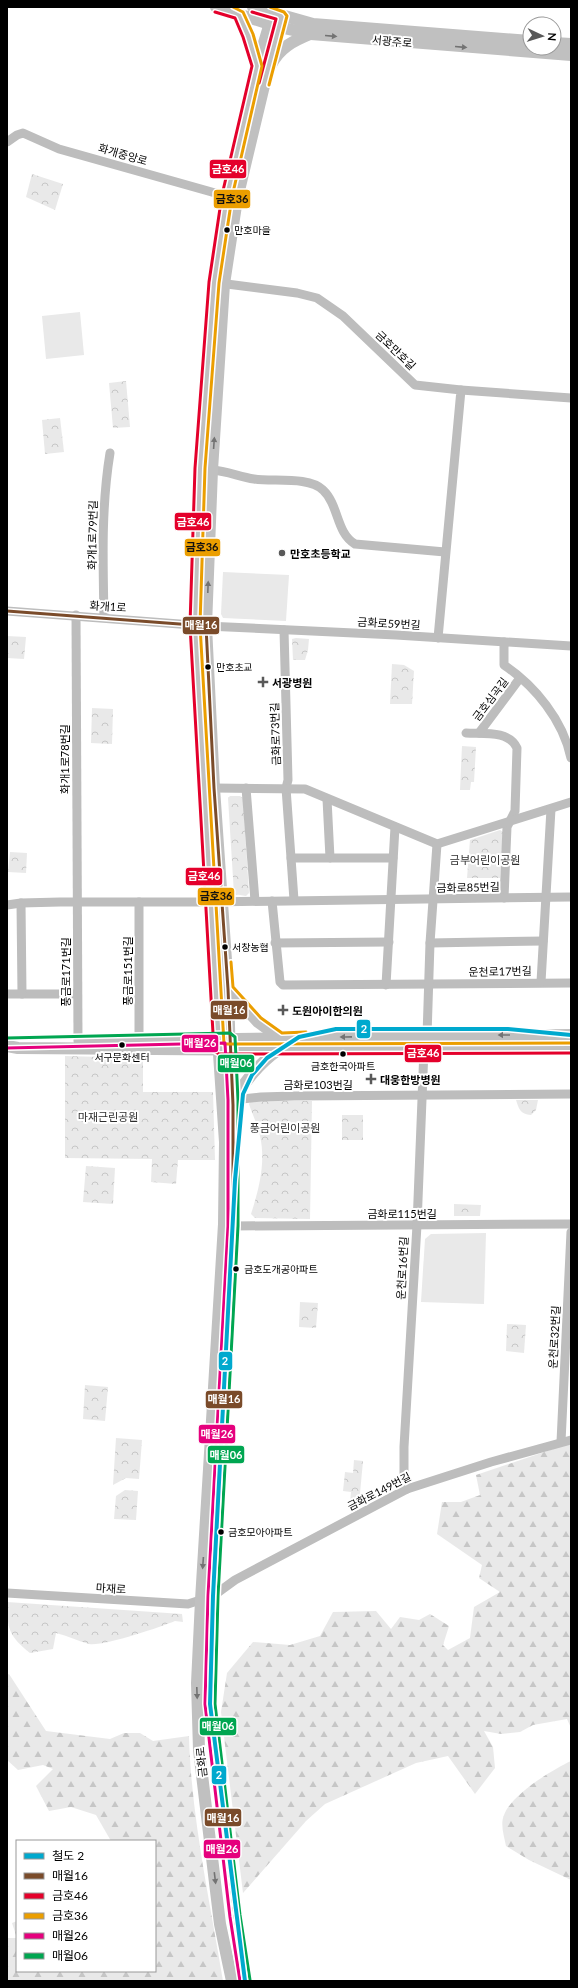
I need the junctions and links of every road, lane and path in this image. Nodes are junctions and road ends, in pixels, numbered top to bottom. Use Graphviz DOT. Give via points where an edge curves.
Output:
graph roads {
  1 [pos="216,7"];
  2 [pos="253,7"];
  3 [pos="239,14"];
  4 [pos="276,20"];
  5 [pos="311,34"];
  6 [pos="522,40"];
  7 [pos="571,55"];
  8 [pos="257,66"];
  9 [pos="265,79"];
  10 [pos="7,142"];
  11 [pos="232,197"];
  12 [pos="219,283"];
  13 [pos="461,390"];
  14 [pos="571,398"];
  15 [pos="110,453"];
  16 [pos="212,470"];
  17 [pos="445,552"];
  18 [pos="7,611"];
  19 [pos="76,615"];
  20 [pos="104,617"];
  21 [pos="201,625"];
  22 [pos="284,630"];
  23 [pos="438,638"];
  24 [pos="504,642"];
  25 [pos="571,646"];
  26 [pos="520,678"];
  27 [pos="466,733"];
  28 [pos="479,734"];
  29 [pos="571,758"];
  30 [pos="214,788"];
  31 [pos="246,788"];
  32 [pos="286,788"];
  33 [pos="327,799"];
  34 [pos="571,802"];
  35 [pos="551,809"];
  36 [pos="510,821"];
  37 [pos="395,827"];
  38 [pos="437,844"];
  39 [pos="291,858"];
  40 [pos="330,858"];
  41 [pos="393,858"];
  42 [pos="546,897"];
  43 [pos="571,897"];
  44 [pos="504,898"];
  45 [pos="433,899"];
  46 [pos="294,900"];
  47 [pos="391,900"];
  48 [pos="223,901"];
  49 [pos="254,901"];
  50 [pos="272,901"];
  51 [pos="77,902"];
  52 [pos="139,902"];
  53 [pos="210,902"];
  54 [pos="22,903"];
  55 [pos="7,905"];
  56 [pos="389,942"];
  57 [pos="543,942"];
  58 [pos="276,943"];
  59 [pos="430,943"];
  60 [pos="541,982"];
  61 [pos="571,983"];
  62 [pos="386,985"];
  63 [pos="429,985"];
  64 [pos="228,989"];
  65 [pos="7,994"];
  66 [pos="22,994"];
  67 [pos="77,994"];
  68 [pos="571,1035"];
  69 [pos="427,1036"];
  70 [pos="138,1040"];
  71 [pos="78,1041"];
  72 [pos="7,1043"];
  73 [pos="224,1044"];
  74 [pos="279,1044"];
  75 [pos="7,1046"];
  76 [pos="571,1048"];
  77 [pos="424,1049"];
  78 [pos="571,1094"];
  79 [pos="422,1096"];
  80 [pos="233,1100"];
  81 [pos="571,1224"];
  82 [pos="417,1225"];
  83 [pos="233,1226"];
  84 [pos="571,1232"];
  85 [pos="571,1440"];
  86 [pos="561,1442"];
  87 [pos="407,1489"];
  88 [pos="7,1593"];
  89 [pos="213,1596"];
  90 [pos="201,1600"];
  91 [pos="232,1981"];
  92 [pos="244,1981"];
  1 -- 3 [label="main road, 서광주로"];
  2 -- 4 [label="main road, 서광주로"];
  3 -- 4 [label="main road, 서광주로"];
  3 -- 8 [label="main road"];
  4 -- 5 [label="main road, 서광주로"];
  4 -- 6 [label="main road, 서광주로"];
  4 -- 8 [label="main road, 금화로"];
  4 -- 9 [label="main road, 금화로"];
  5 -- 7 [label="main road, 서광주로, one-way"];
  5 -- 9 [label="main road" via="287,45 275,57"];
  8 -- 11 [label="main road, 금화로"];
  9 -- 11 [label="main road, 금화로"];
  10 -- 11 [label="street, 화개중앙로" via="23,134 59,149"];
  11 -- 12 [label="main road, 금화로"];
  12 -- 13 [label="street, 금호만호길" via="317,298 343,316 415,385"];
  16 -- 12 [label="main road, 금화로, one-way"];
  12 -- 21 [label="main road, 금화로" via="200,468"];
  13 -- 14 [label="street, 금호만호길"];
  13 -- 17 [label="street"];
  15 -- 20 [label="street, 화개1로79번길" via="102,549"];
  16 -- 17 [label="street" via="254,479 314,484 323,490 335,508 345,536 355,544"];
  21 -- 16 [label="main road, 금화로, one-way"];
  17 -- 23 [label="street"];
  18 -- 19 [label="street, 화개1로"];
  19 -- 20 [label="street, 화개1로"];
  19 -- 51 [label="street, 화개1로78번길"];
  20 -- 21 [label="street, 화개1로"];
  21 -- 22 [label="street, 금화로59번길"];
  21 -- 30 [label="main road, 금화로"];
  21 -- 53 [label="main road, 금화로"];
  22 -- 23 [label="street, 금화로59번길"];
  22 -- 32 [label="street, 금화로73번길" via="288,780"];
  23 -- 24 [label="street, 금화로59번길"];
  24 -- 25 [label="street, 금화로59번길"];
  24 -- 26 [label="street, 금호심곡길" via="504,665"];
  26 -- 28 [label="street, 금호심곡길"];
  26 -- 29 [label="street, 금호심곡길" via="549,709 566,741"];
  27 -- 28 [label="street"];
  28 -- 36 [label="street" via="501,735 516,746 515,811"];
  30 -- 31 [label="street"];
  30 -- 48 [label="main road, 금화로"];
  31 -- 32 [label="street"];
  31 -- 49 [label="street"];
  32 -- 33 [label="street" via="305,789"];
  32 -- 39 [label="street, 금화로73번길"];
  33 -- 37 [label="street"];
  33 -- 40 [label="street"];
  34 -- 35 [label="street"];
  35 -- 36 [label="street"];
  35 -- 42 [label="street"];
  36 -- 38 [label="street"];
  36 -- 44 [label="street" via="507,827"];
  37 -- 38 [label="street"];
  37 -- 41 [label="street"];
  38 -- 45 [label="street"];
  39 -- 40 [label="street"];
  39 -- 46 [label="street, 금화로73번길"];
  40 -- 41 [label="street"];
  41 -- 47 [label="street"];
  42 -- 43 [label="street, 금화로85번길"];
  42 -- 44 [label="street, 금화로85번길"];
  42 -- 57 [label="street"];
  44 -- 45 [label="street, 금화로85번길"];
  45 -- 47 [label="street, 금화로85번길"];
  45 -- 59 [label="street"];
  46 -- 47 [label="street, 금화로85번길"];
  46 -- 50 [label="street, 금화로85번길"];
  47 -- 56 [label="street"];
  48 -- 49 [label="street, 금화로85번길"];
  48 -- 53 [label="street"];
  48 -- 64 [label="main road, 금화로"];
  49 -- 50 [label="street, 금화로85번길"];
  50 -- 58 [label="street"];
  51 -- 52 [label="street"];
  51 -- 54 [label="street"];
  51 -- 67 [label="street, 풍금로171번길"];
  52 -- 53 [label="street"];
  52 -- 70 [label="street, 풍금로151번길"];
  53 -- 73 [label="main road, 금화로"];
  54 -- 55 [label="street"];
  54 -- 66 [label="street"];
  56 -- 58 [label="street"];
  56 -- 62 [label="street"];
  57 -- 59 [label="street"];
  57 -- 60 [label="street"];
  58 -- 62 [label="street" via="280,982 283,985"];
  59 -- 63 [label="street"];
  60 -- 61 [label="street, 운천로17번길"];
  60 -- 63 [label="street, 운천로17번길"];
  62 -- 63 [label="street"];
  63 -- 69 [label="street"];
  64 -- 73 [label="main road, 금화로"];
  64 -- 74 [label="main road"];
  65 -- 66 [label="street"];
  66 -- 67 [label="street"];
  67 -- 71 [label="street, 풍금로171번길"];
  68 -- 69 [label="main road, one-way"];
  69 -- 74 [label="main road, one-way"];
  70 -- 71 [label="main road"];
  70 -- 73 [label="main road"];
  71 -- 72 [label="main road"];
  73 -- 74 [label="main road"];
  73 -- 75 [label="main road" via="18,1048"];
  73 -- 80 [label="main road, 금화로"];
  73 -- 90 [label="main road, 금화로, one-way" via="224,1224"];
  74 -- 77 [label="main road"];
  74 -- 80 [label="main road" via="251,1074"];
  76 -- 77 [label="main road"];
  77 -- 79 [label="street, 운천로16번길"];
  78 -- 79 [label="street, 금화로103번길"];
  79 -- 80 [label="street, 금화로103번길" via="261,1097"];
  79 -- 82 [label="street, 운천로16번길"];
  80 -- 83 [label="main road, 금화로"];
  81 -- 82 [label="street, 금화로115번길"];
  82 -- 83 [label="street, 금화로115번길"];
  82 -- 87 [label="street, 운천로16번길" via="404,1447 404,1476"];
  83 -- 89 [label="main road, 금화로"];
  84 -- 86 [label="street, 운천로32번길"];
  85 -- 86 [label="street, 금화로149번길"];
  86 -- 87 [label="street, 금화로149번길"];
  87 -- 89 [label="street, 금화로149번길" via="235,1580"];
  88 -- 90 [label="street, 마재로" via="188,1604"];
  89 -- 90 [label="street, 마재로"];
  89 -- 92 [label="main road, 금화로" via="210,1704"];
  90 -- 91 [label="main road, 금화로, one-way" via="197,1683 199,1750 220,1924"];
}
